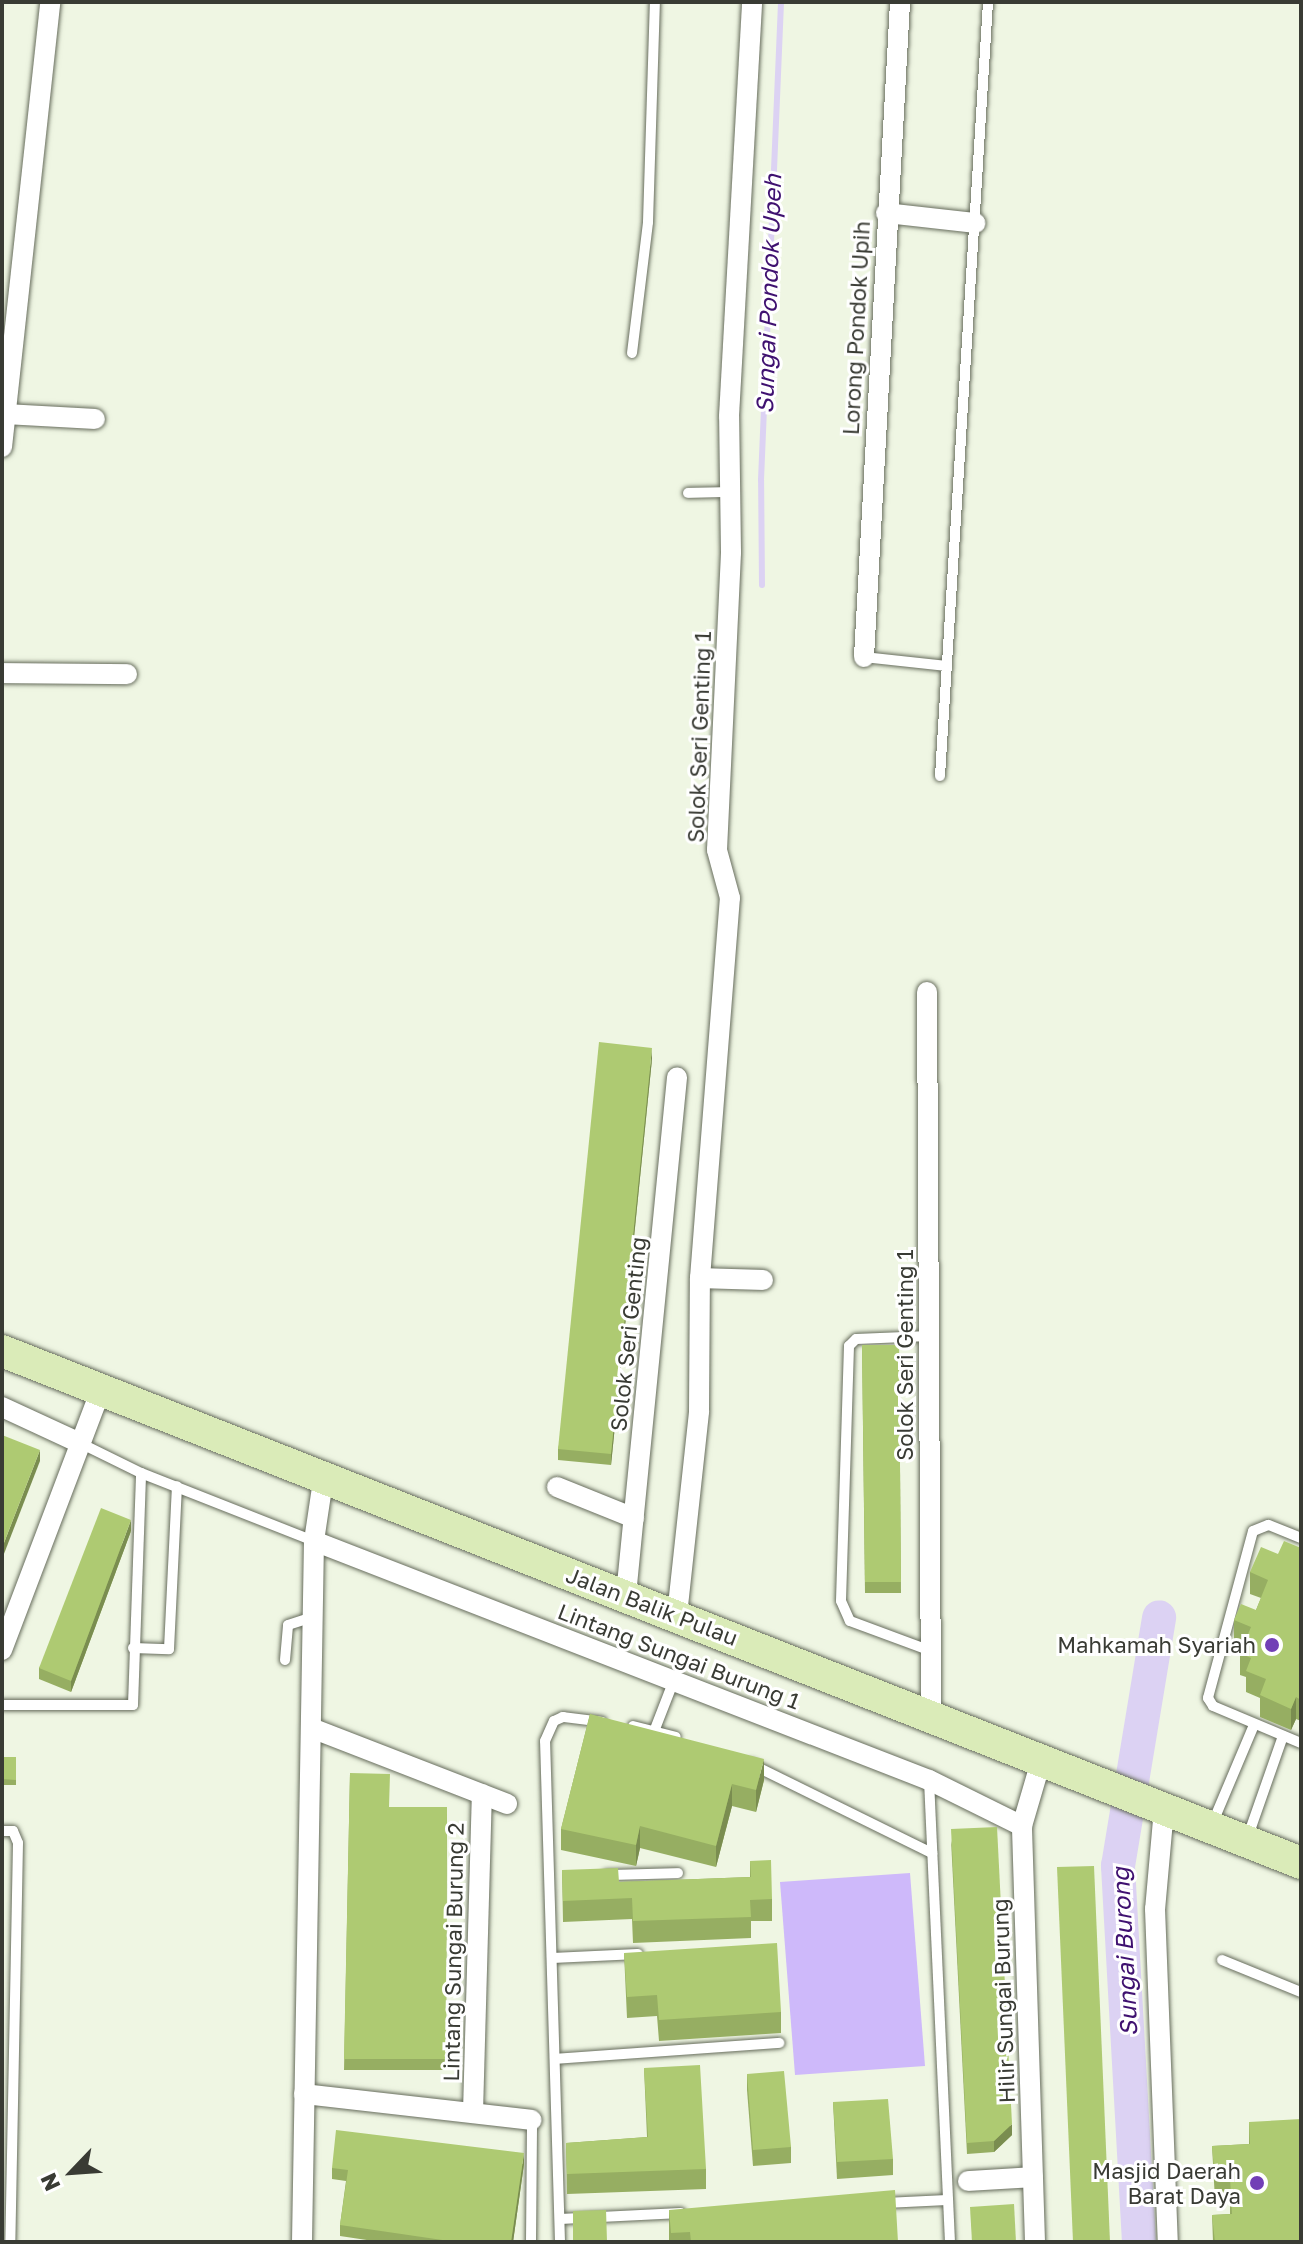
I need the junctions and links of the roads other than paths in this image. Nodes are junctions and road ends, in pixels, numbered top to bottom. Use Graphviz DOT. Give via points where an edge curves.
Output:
graph roads {
  1 [pos="50,2"];
  2 [pos="655,2"];
  3 [pos="752,2"];
  4 [pos="900,2"];
  5 [pos="988,2"];
  6 [pos="886,213"];
  7 [pos="975,223"];
  8 [pos="632,353"];
  9 [pos="6,414"];
  10 [pos="95,419"];
  11 [pos="2,447"];
  12 [pos="729,492"];
  13 [pos="688,493"];
  14 [pos="864,657"];
  15 [pos="947,666"];
  16 [pos="2,673"];
  17 [pos="127,674"];
  18 [pos="940,776"];
  19 [pos="927,992"];
  20 [pos="677,1078"];
  21 [pos="700,1278"];
  22 [pos="763,1280"];
  23 [pos="929,1336"];
  24 [pos="2,1351"];
  25 [pos="100,1392"];
  26 [pos="2,1407"];
  27 [pos="80,1443"];
  28 [pos="141,1473"];
  29 [pos="323,1481"];
  30 [pos="177,1486"];
  31 [pos="557,1487"];
  32 [pos="634,1518"];
  33 [pos="1301,1538"];
  34 [pos="314,1541"];
  35 [pos="626,1595"];
  36 [pos="677,1615"];
  37 [pos="315,1617"];
  38 [pos="133,1648"];
  39 [pos="2,1650"];
  40 [pos="931,1651"];
  41 [pos="285,1660"];
  42 [pos="674,1680"];
  43 [pos="2,1705"];
  44 [pos="931,1718"];
  45 [pos="609,1723"];
  46 [pos="624,1725"];
  47 [pos="1254,1725"];
  48 [pos="314,1729"];
  49 [pos="655,1729"];
  50 [pos="1283,1736"];
  51 [pos="690,1743"];
  52 [pos="1301,1743"];
  53 [pos="740,1760"];
  54 [pos="1041,1761"];
  55 [pos="929,1780"];
  56 [pos="482,1794"];
  57 [pos="507,1804"];
  58 [pos="1150,1804"];
  59 [pos="1022,1826"];
  60 [pos="1211,1828"];
  61 [pos="2,1831"];
  62 [pos="1246,1842"];
  63 [pos="932,1853"];
  64 [pos="1301,1863"];
  65 [pos="678,1873"];
  66 [pos="564,1876"];
  67 [pos="592,1876"];
  68 [pos="549,1877"];
  69 [pos="657,1953"];
  70 [pos="552,1958"];
  71 [pos="1222,1960"];
  72 [pos="1301,1992"];
  73 [pos="779,2043"];
  74 [pos="555,2059"];
  75 [pos="304,2094"];
  76 [pos="473,2112"];
  77 [pos="532,2120"];
  78 [pos="1033,2177"];
  79 [pos="968,2181"];
  80 [pos="947,2200"];
  81 [pos="869,2204"];
  82 [pos="699,2213"];
  83 [pos="560,2219"];
  84 [pos="10,2242"];
  85 [pos="302,2242"];
  86 [pos="531,2242"];
  87 [pos="560,2242"];
  88 [pos="950,2242"];
  89 [pos="1035,2242"];
  90 [pos="1168,2242"];
  1 -- 9 [label="street"];
  2 -- 8 [label="lane" via="648,222"];
  3 -- 12 [label="street, Solok Seri Genting 1"];
  4 -- 6 [label="street, Lorong Pondok Upih"];
  5 -- 7 [label="lane"];
  6 -- 7 [label="street"];
  6 -- 14 [label="street, Lorong Pondok Upih"];
  7 -- 15 [label="lane"];
  9 -- 10 [label="street"];
  9 -- 11 [label="street"];
  12 -- 13 [label="lane"];
  12 -- 21 [label="street, Solok Seri Genting 1" via="731,552 717,850 730,898"];
  14 -- 15 [label="lane"];
  15 -- 18 [label="lane"];
  16 -- 17 [label="street"];
  19 -- 23 [label="street, Solok Seri Genting 1"];
  20 -- 32 [label="street, Solok Seri Genting"];
  21 -- 22 [label="street"];
  21 -- 36 [label="street, Solok Seri Genting 1" via="699,1411"];
  23 -- 40 [label="street, Solok Seri Genting 1"];
  23 -- 40 [label="lane" via="856,1339 847,1351 841,1601 850,1621"];
  24 -- 25 [label="main road, Jalan Balik Pulau"];
  25 -- 27 [label="street"];
  25 -- 29 [label="main road, Jalan Balik Pulau"];
  26 -- 27 [label="street"];
  27 -- 28 [label="lane"];
  27 -- 39 [label="street"];
  28 -- 30 [label="lane"];
  28 -- 38 [label="lane"];
  29 -- 34 [label="street"];
  29 -- 35 [label="main road, Jalan Balik Pulau"];
  30 -- 34 [label="lane"];
  30 -- 38 [label="lane" via="169,1649"];
  31 -- 32 [label="street"];
  32 -- 35 [label="street, Solok Seri Genting"];
  33 -- 47 [label="lane" via="1268,1525 1253,1531 1208,1698 1213,1706"];
  34 -- 37 [label="street"];
  34 -- 42 [label="street, Lintang Sungai Burung 1"];
  35 -- 36 [label="main road, Jalan Balik Pulau"];
  36 -- 44 [label="main road, Jalan Balik Pulau"];
  37 -- 41 [label="lane" via="288,1625"];
  37 -- 48 [label="street"];
  38 -- 43 [label="lane" via="133,1705"];
  40 -- 44 [label="street, Solok Seri Genting 1"];
  42 -- 49 [label="lane"];
  42 -- 55 [label="street, Lintang Sungai Burung 1"];
  44 -- 54 [label="main road, Jalan Balik Pulau"];
  45 -- 68 [label="lane" via="563,1717 547,1729"];
  46 -- 49 [label="lane"];
  47 -- 50 [label="lane"];
  47 -- 60 [label="lane"];
  48 -- 56 [label="street"];
  48 -- 75 [label="street"];
  49 -- 51 [label="lane"];
  50 -- 52 [label="lane"];
  50 -- 62 [label="lane"];
  53 -- 63 [label="lane" via="780,1774"];
  54 -- 58 [label="main road, Jalan Balik Pulau"];
  54 -- 59 [label="street, Hilir Sungai Burung"];
  55 -- 59 [label="street, Lintang Sungai Burung 1"];
  55 -- 63 [label="lane"];
  56 -- 57 [label="street"];
  56 -- 76 [label="street, Lintang Sungai Burung 2"];
  58 -- 60 [label="main road, Jalan Balik Pulau"];
  58 -- 90 [label="street"];
  59 -- 78 [label="street, Hilir Sungai Burung"];
  60 -- 62 [label="main road, Jalan Balik Pulau"];
  61 -- 84 [label="lane" via="13,1831 18,1843"];
  62 -- 64 [label="main road, Jalan Balik Pulau"];
  63 -- 80 [label="lane"];
  65 -- 67 [label="lane"];
  66 -- 68 [label="lane"];
  68 -- 70 [label="lane"];
  69 -- 70 [label="lane"];
  70 -- 74 [label="lane"];
  71 -- 72 [label="lane"];
  73 -- 74 [label="lane"];
  74 -- 83 [label="lane"];
  75 -- 76 [label="street"];
  75 -- 85 [label="street"];
  76 -- 77 [label="street"];
  77 -- 86 [label="lane"];
  78 -- 79 [label="street"];
  78 -- 89 [label="street, Hilir Sungai Burung"];
  80 -- 81 [label="lane"];
  80 -- 88 [label="lane"];
  82 -- 83 [label="lane"];
  83 -- 87 [label="lane"];
}
